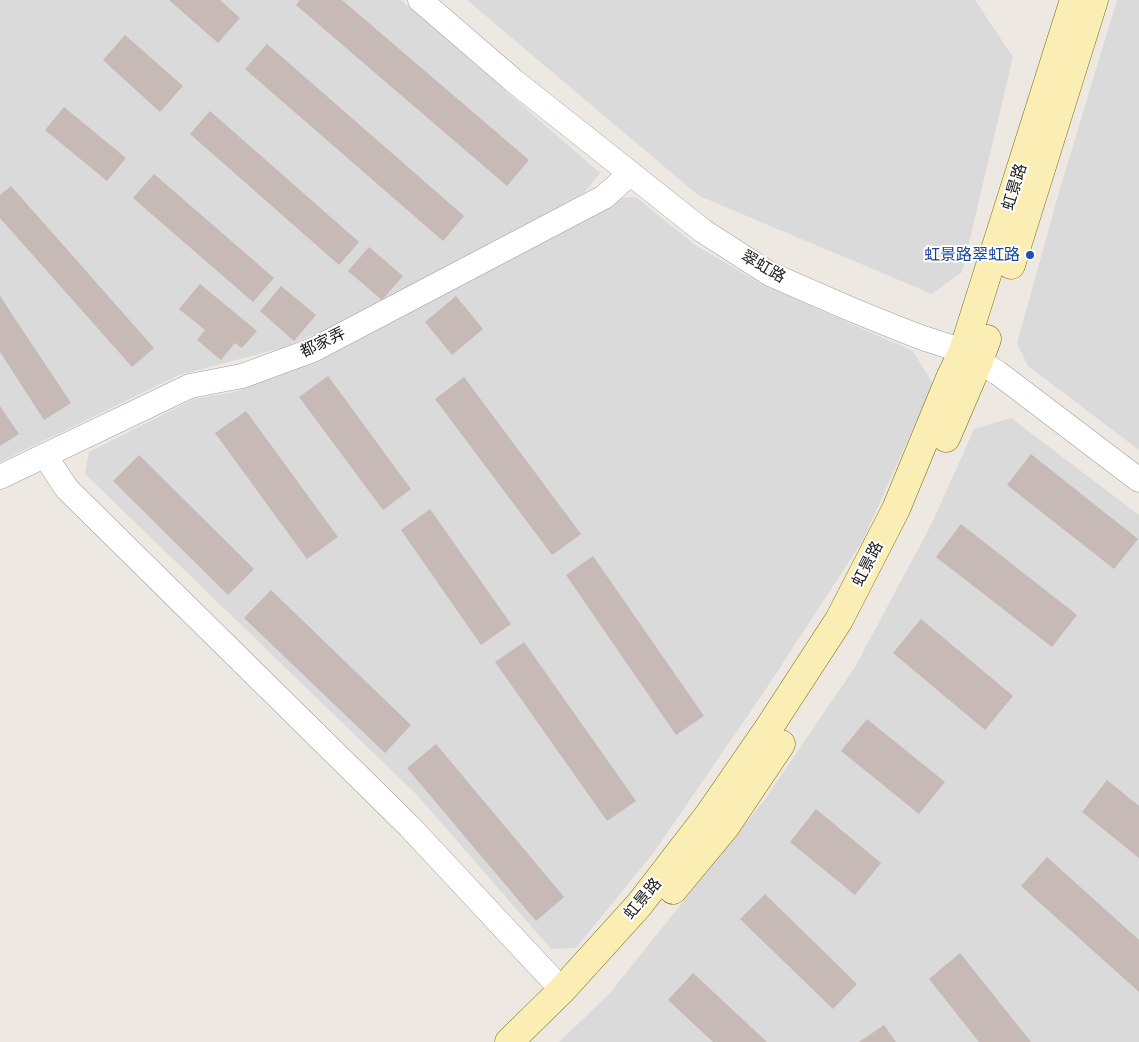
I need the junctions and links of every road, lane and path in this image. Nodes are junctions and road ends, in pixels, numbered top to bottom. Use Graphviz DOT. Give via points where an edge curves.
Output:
graph roads {
  1 [pos="420,0"];
  2 [pos="1074,0"];
  3 [pos="1094,0"];
  4 [pos="630,174"];
  5 [pos="971,356"];
  6 [pos="45,456"];
  7 [pos="0,477"];
  8 [pos="1139,480"];
  9 [pos="562,990"];
  10 [pos="509,1042"];
  11 [pos="534,1042"];
  1 -- 4 [label="street, 翠虹路"];
  2 -- 5 [label="street, 虹景路"];
  3 -- 5 [label="street, 虹景路" via="1028,212"];
  4 -- 5 [label="street, 翠虹路" via="703,231 770,274"];
  4 -- 6 [label="street, 都家弄" via="604,197 313,350 242,376 190,386"];
  5 -- 8 [label="street, 翠虹路"];
  5 -- 9 [label="street, 虹景路" via="950,378 896,509 839,620 710,813 639,905"];
  5 -- 11 [label="street, 虹景路" via="924,488 871,596 793,726 726,826 692,868 595,982"];
  6 -- 7 [label="street, 都家弄"];
  6 -- 9 [label="street" via="67,489 410,827"];
  9 -- 10 [label="street, 虹景路"];
}
